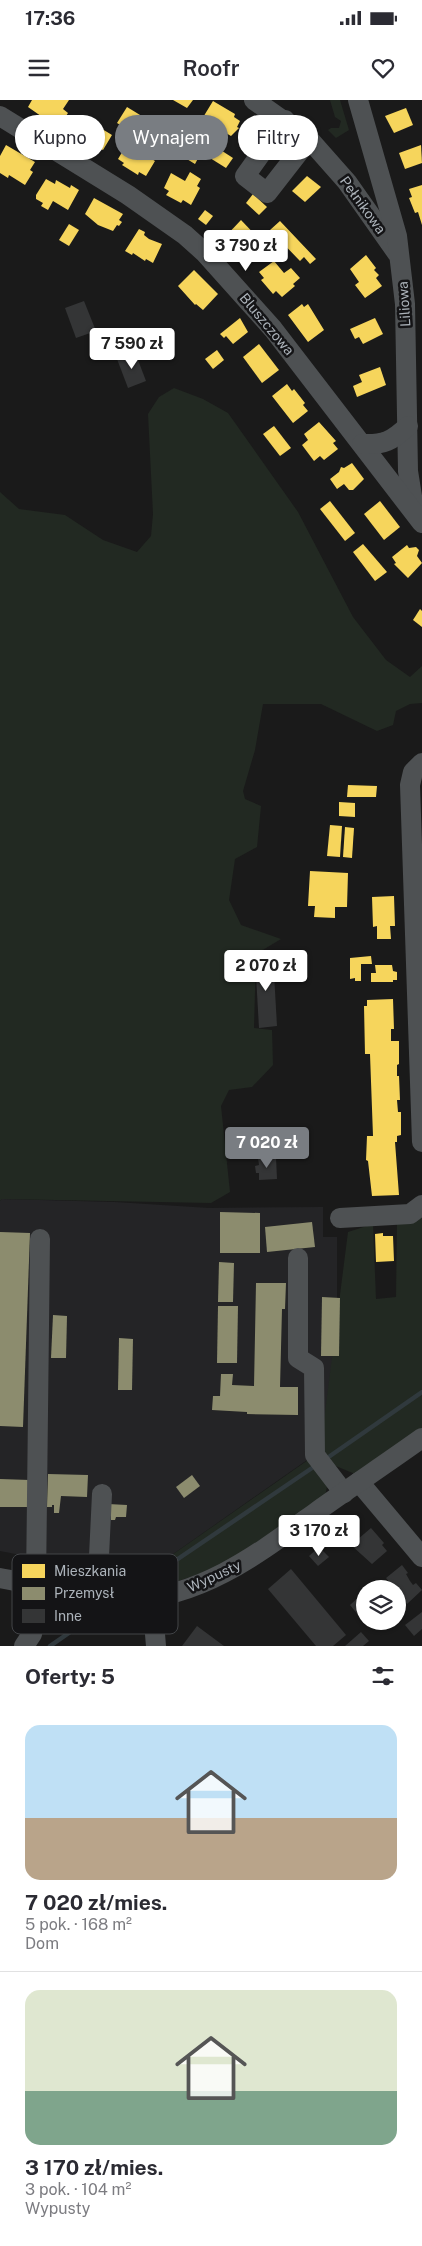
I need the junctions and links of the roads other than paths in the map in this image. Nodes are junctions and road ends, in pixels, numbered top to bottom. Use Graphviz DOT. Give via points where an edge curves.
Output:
graph roads {
  1 [pos="254,100"];
  2 [pos="358,100"];
  3 [pos="277,115"];
  4 [pos="0,116"];
  5 [pos="318,149"];
  6 [pos="256,160"];
  7 [pos="293,160"];
  8 [pos="380,173"];
  9 [pos="351,187"];
  10 [pos="399,256"];
  11 [pos="408,426"];
  12 [pos="362,444"];
  13 [pos="418,518"];
  14 [pos="422,763"];
  15 [pos="422,1142"];
  16 [pos="422,1205"];
  17 [pos="340,1218"];
  18 [pos="40,1239"];
  19 [pos="298,1258"];
  20 [pos="422,1438"];
  21 [pos="351,1487"];
  22 [pos="102,1494"];
  23 [pos="39,1554"];
  24 [pos="99,1554"];
  25 [pos="422,1557"];
  26 [pos="178,1592"];
  27 [pos="32,1634"];
  28 [pos="24,1646"];
  1 -- 3 [label="street, Pełnikowa"];
  2 -- 8 [label="street, Liliowa"];
  4 -- 12 [label="street, Bluszczowa" via="128,194 205,253 273,329"];
  5 -- 9 [label="street, Pełnikowa"];
  6 -- 7 [label="street" via="245,176 268,193"];
  8 -- 9 [label="street"];
  8 -- 10 [label="street, Liliowa" via="397,236"];
  9 -- 10 [label="street, Pełnikowa"];
  10 -- 11 [label="street, Liliowa" via="405,304"];
  11 -- 12 [label="street" via="394,438 378,444"];
  11 -- 13 [label="street, Liliowa" via="408,471"];
  12 -- 13 [label="street, Bluszczowa"];
  14 -- 15 [label="street" via="413,772 410,785"];
  16 -- 17 [label="street" via="410,1214"];
  18 -- 23 [label="street"];
  19 -- 21 [label="street" via="298,1358 314,1368 315,1455"];
  20 -- 21 [label="street, Wypusty"];
  21 -- 25 [label="street"];
  21 -- 26 [label="street, Wypusty" via="249,1560 221,1576"];
  22 -- 24 [label="street"];
  27 -- 28 [label="street"];
}
